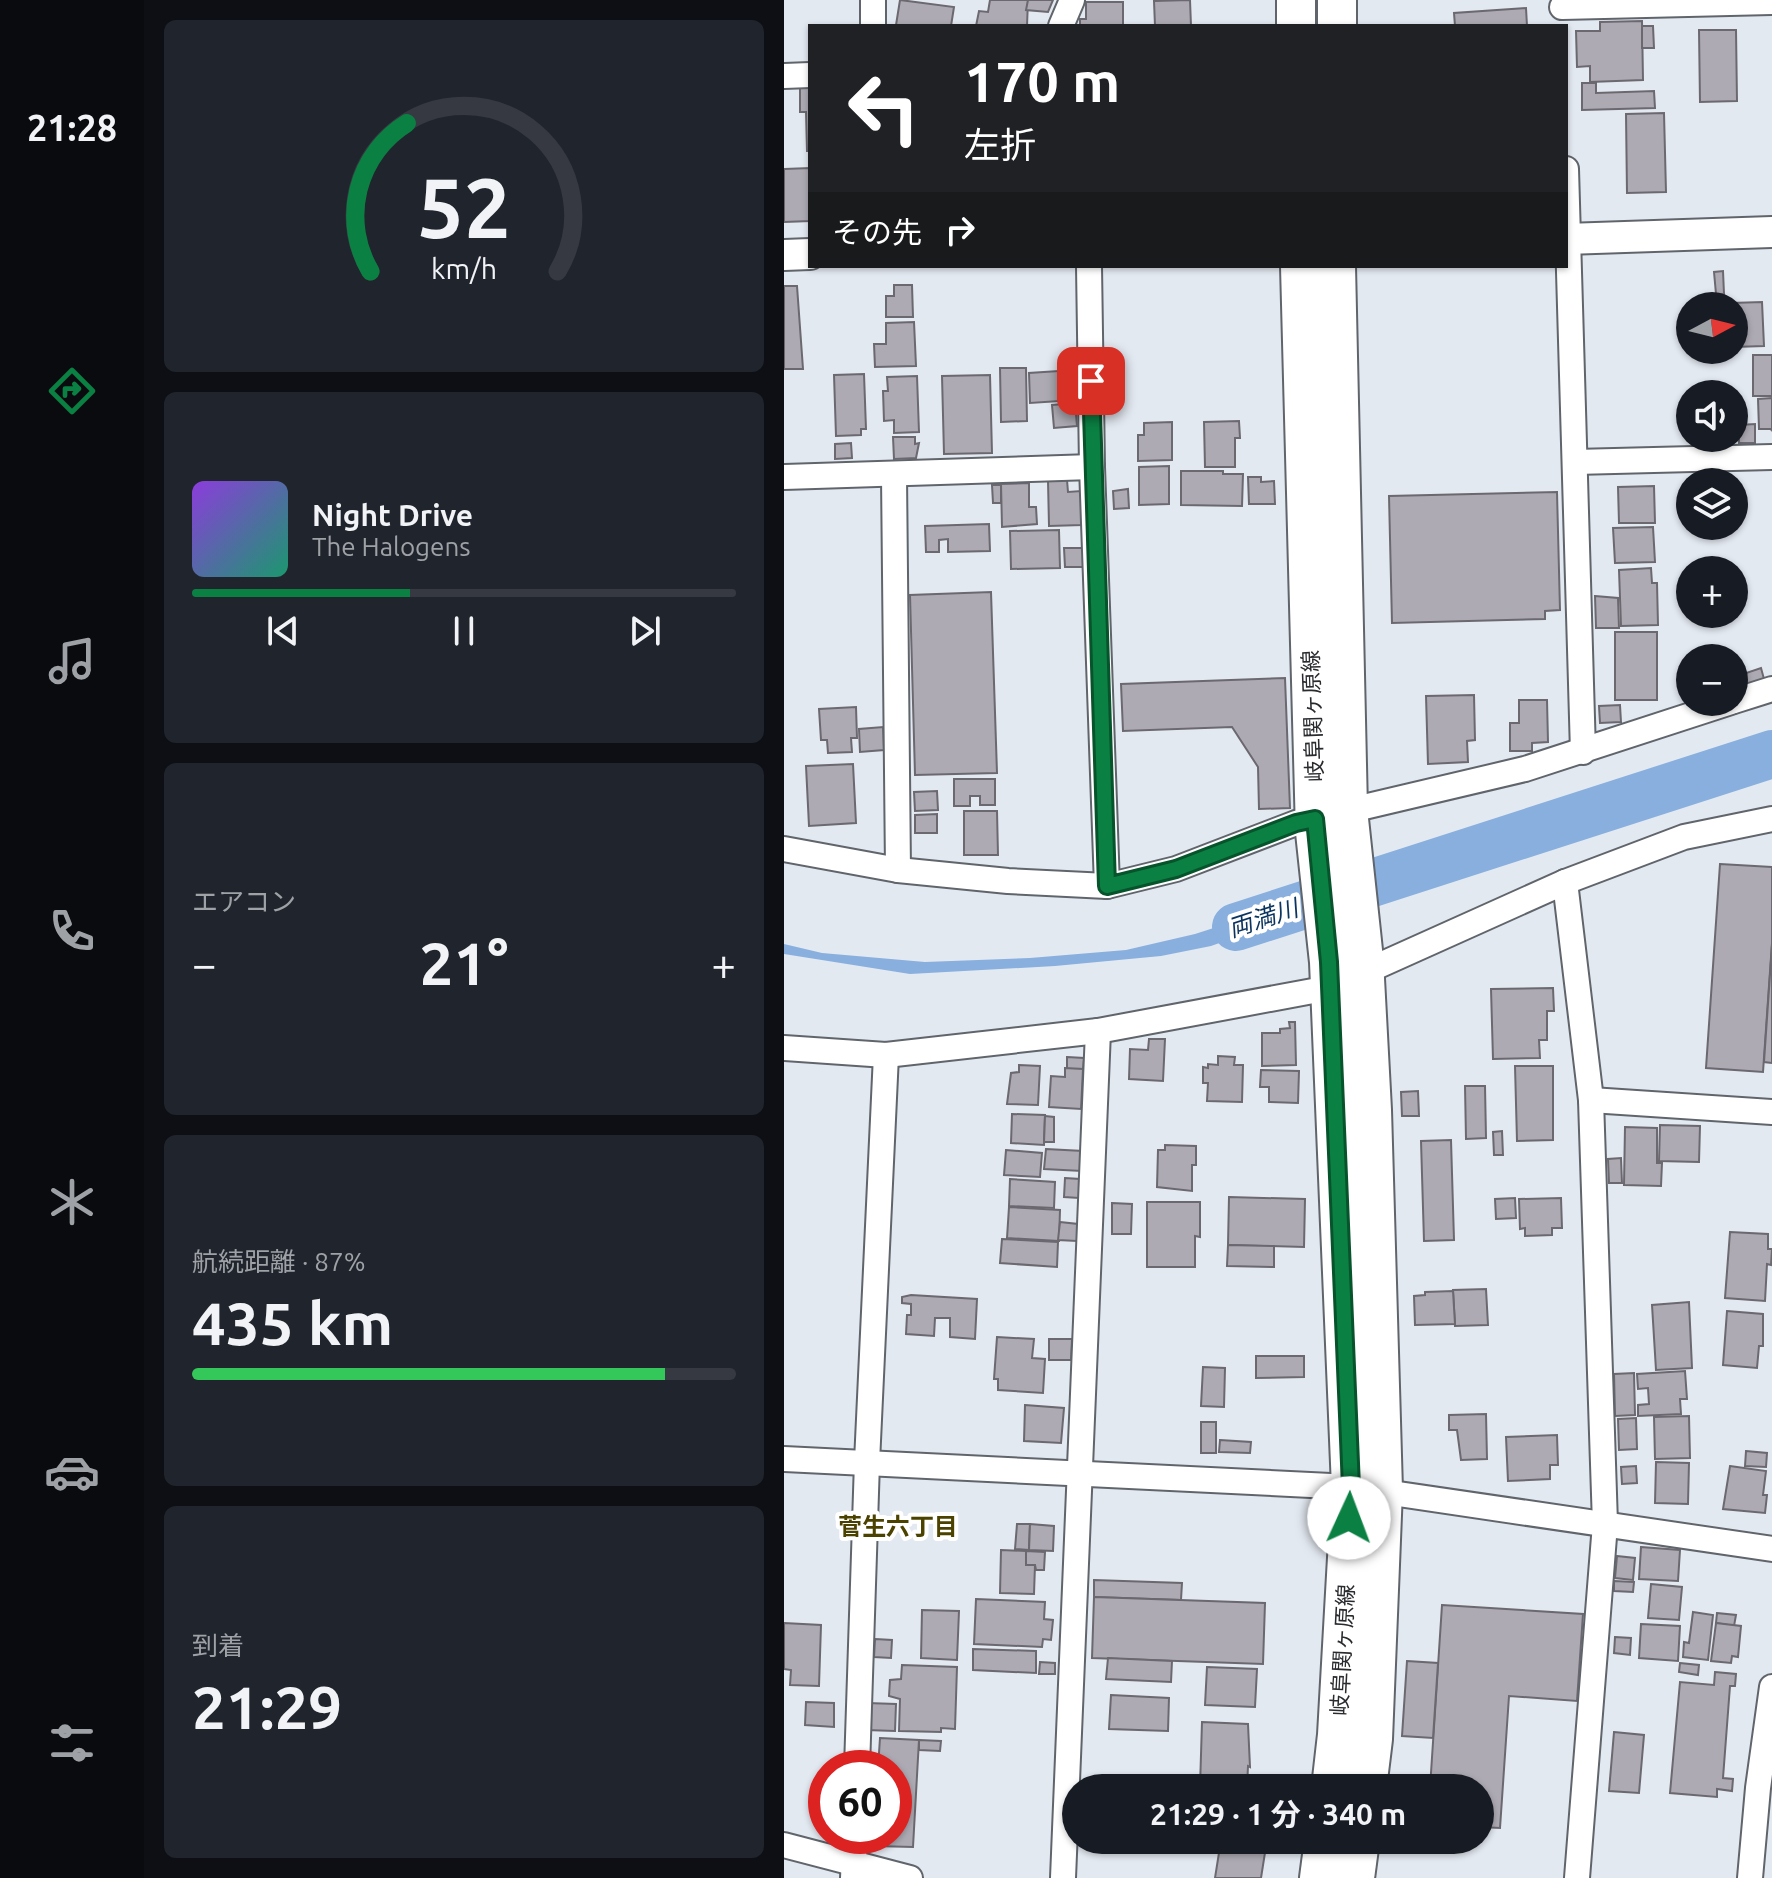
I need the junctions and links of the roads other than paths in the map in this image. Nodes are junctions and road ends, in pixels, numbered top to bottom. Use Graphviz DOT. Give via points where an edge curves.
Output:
graph roads {
  1 [pos="873,0"];
  2 [pos="1072,0"];
  3 [pos="1296,0"];
  4 [pos="1337,0"];
  5 [pos="1758,1"];
  6 [pos="1562,11"];
  7 [pos="873,24"];
  8 [pos="1062,24"];
  9 [pos="1296,24"];
  10 [pos="1337,24"];
  11 [pos="808,75"];
  12 [pos="784,76"];
  13 [pos="1772,232"];
  14 [pos="1568,239"];
  15 [pos="808,254"];
  16 [pos="784,255"];
  17 [pos="1568,267"];
  18 [pos="1089,268"];
  19 [pos="1300,268"];
  20 [pos="1336,268"];
  21 [pos="1772,457"];
  22 [pos="1575,462"];
  23 [pos="1092,467"];
  24 [pos="894,475"];
  25 [pos="784,477"];
  26 [pos="1772,689"];
  27 [pos="1748,697"];
  28 [pos="1690,716"];
  29 [pos="1583,752"];
  30 [pos="1772,819"];
  31 [pos="1332,823"];
  32 [pos="784,849"];
  33 [pos="898,870"];
  34 [pos="1565,882"];
  35 [pos="1107,886"];
  36 [pos="1346,971"];
  37 [pos="1098,1031"];
  38 [pos="784,1048"];
  39 [pos="886,1055"];
  40 [pos="1591,1100"];
  41 [pos="1772,1112"];
  42 [pos="784,1459"];
  43 [pos="867,1462"];
  44 [pos="1080,1473"];
  45 [pos="1367,1489"];
  46 [pos="1605,1524"];
  47 [pos="1772,1549"];
  48 [pos="1772,1687"];
  49 [pos="858,1750"];
  50 [pos="1333,1774"];
  51 [pos="1369,1774"];
  52 [pos="784,1845"];
  53 [pos="1322,1854"];
  54 [pos="1358,1854"];
  55 [pos="854,1870"];
  56 [pos="910,1878"];
  57 [pos="1063,1878"];
  58 [pos="1319,1878"];
  59 [pos="1355,1878"];
  60 [pos="1577,1878"];
  61 [pos="1750,1878"];
  1 -- 7 [label="street"];
  2 -- 8 [label="street"];
  3 -- 9 [label="main road"];
  4 -- 10 [label="main road"];
  5 -- 6 [label="street"];
  11 -- 12 [label="street"];
  13 -- 14 [label="street"];
  15 -- 16 [label="street"];
  17 -- 22 [label="street"];
  18 -- 23 [label="street"];
  19 -- 31 [label="main road, 岐阜関ヶ原線"];
  20 -- 31 [label="main road, 岐阜関ヶ原線"];
  21 -- 22 [label="street"];
  22 -- 29 [label="street"];
  23 -- 24 [label="street"];
  23 -- 35 [label="street"];
  24 -- 25 [label="street"];
  24 -- 33 [label="street"];
  26 -- 27 [label="street"];
  28 -- 29 [label="street"];
  29 -- 31 [label="street"];
  30 -- 34 [label="street" via="1684,837"];
  31 -- 35 [label="street" via="1296,823 1176,869"];
  31 -- 36 [label="main road, 岐阜関ヶ原線"];
  32 -- 33 [label="street"];
  33 -- 35 [label="street"];
  34 -- 36 [label="street"];
  34 -- 40 [label="street"];
  36 -- 37 [label="street"];
  36 -- 45 [label="main road, 岐阜関ヶ原線"];
  37 -- 39 [label="street"];
  37 -- 44 [label="street"];
  38 -- 39 [label="street"];
  39 -- 43 [label="street"];
  40 -- 41 [label="street"];
  40 -- 46 [label="street"];
  42 -- 43 [label="street"];
  43 -- 44 [label="street"];
  43 -- 49 [label="street"];
  44 -- 45 [label="street"];
  44 -- 57 [label="street"];
  45 -- 46 [label="street"];
  45 -- 50 [label="main road, 岐阜関ヶ原線"];
  45 -- 51 [label="main road, 岐阜関ヶ原線" via="1373,1739"];
  46 -- 47 [label="street"];
  46 -- 60 [label="street"];
  48 -- 61 [label="street"];
  52 -- 55 [label="street"];
  53 -- 58 [label="main road"];
  54 -- 59 [label="main road"];
  55 -- 56 [label="street"];
}
